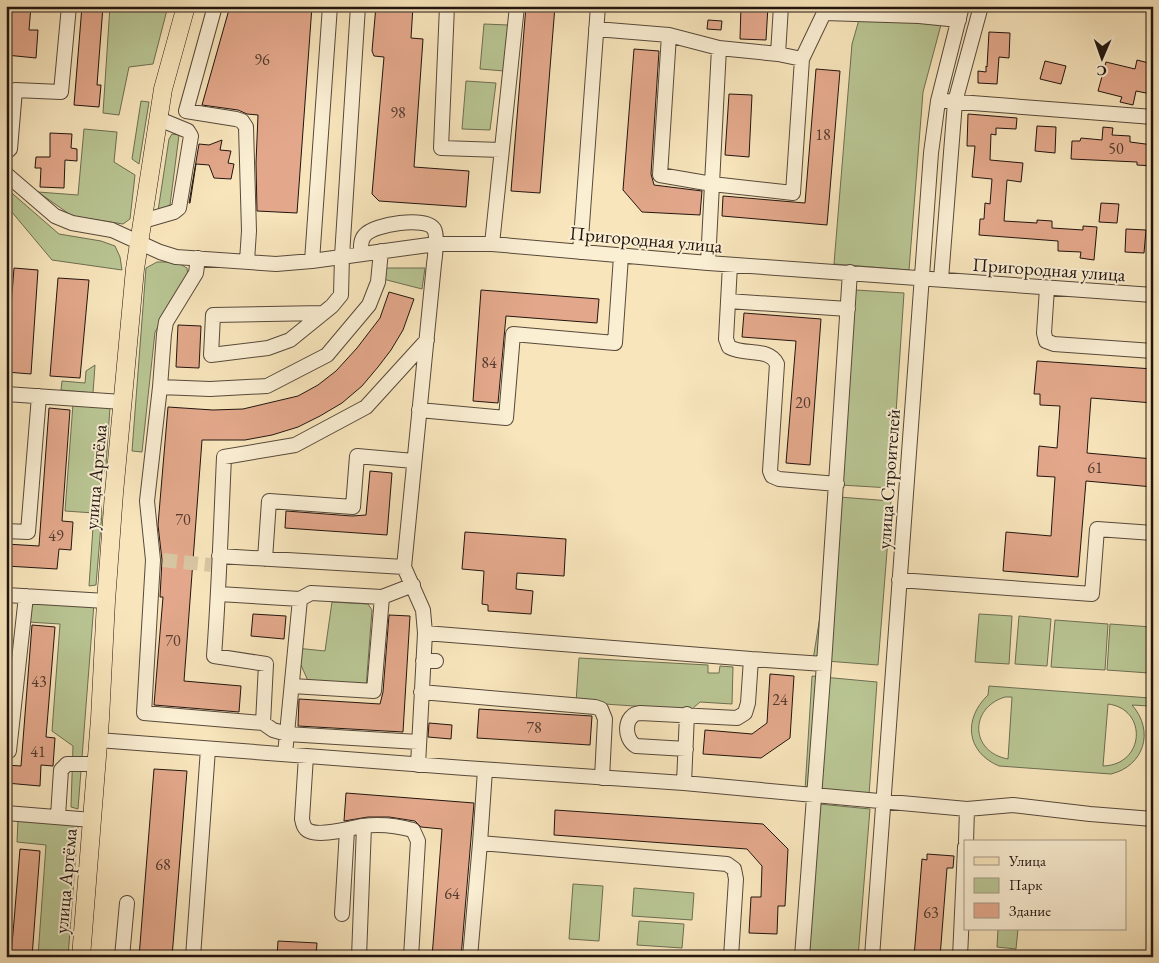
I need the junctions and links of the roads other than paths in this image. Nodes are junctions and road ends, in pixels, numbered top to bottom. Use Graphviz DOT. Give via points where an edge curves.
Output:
graph roads {
  1 [pos="69,6"];
  2 [pos="186,6"];
  3 [pos="215,6"];
  4 [pos="330,6"];
  5 [pos="358,6"];
  6 [pos="447,6"];
  7 [pos="517,6"];
  8 [pos="598,6"];
  9 [pos="781,6"];
  10 [pos="981,6"];
  11 [pos="824,10"];
  12 [pos="960,13"];
  13 [pos="596,30"];
  14 [pos="669,35"];
  15 [pos="719,48"];
  16 [pos="778,54"];
  17 [pos="802,59"];
  18 [pos="10,89"];
  19 [pos="938,101"];
  20 [pos="954,102"];
  21 [pos="1153,117"];
  22 [pos="159,119"];
  23 [pos="501,150"];
  24 [pos="6,152"];
  25 [pos="6,174"];
  26 [pos="712,184"];
  27 [pos="143,221"];
  28 [pos="139,242"];
  29 [pos="436,244"];
  30 [pos="492,244"];
  31 [pos="381,251"];
  32 [pos="580,252"];
  33 [pos="361,254"];
  34 [pos="342,256"];
  35 [pos="621,256"];
  36 [pos="198,258"];
  37 [pos="312,260"];
  38 [pos="247,261"];
  39 [pos="708,263"];
  40 [pos="730,265"];
  41 [pos="850,272"];
  42 [pos="922,277"];
  43 [pos="941,279"];
  44 [pos="1048,288"];
  45 [pos="1153,295"];
  46 [pos="728,302"];
  47 [pos="848,309"];
  48 [pos="323,313"];
  49 [pos="426,340"];
  50 [pos="1153,351"];
  51 [pos="160,387"];
  52 [pos="6,394"];
  53 [pos="39,396"];
  54 [pos="122,402"];
  55 [pos="419,410"];
  56 [pos="414,461"];
  57 [pos="837,484"];
  58 [pos="6,530"];
  59 [pos="1153,533"];
  60 [pos="265,559"];
  61 [pos="216,562"];
  62 [pos="404,567"];
  63 [pos="900,580"];
  64 [pos="413,585"];
  65 [pos="219,594"];
  66 [pos="6,595"];
  67 [pos="26,596"];
  68 [pos="382,597"];
  69 [pos="300,599"];
  70 [pos="106,601"];
  71 [pos="425,633"];
  72 [pos="751,659"];
  73 [pos="824,664"];
  74 [pos="292,686"];
  75 [pos="421,692"];
  76 [pos="687,714"];
  77 [pos="263,723"];
  78 [pos="287,734"];
  79 [pos="98,740"];
  80 [pos="418,742"];
  81 [pos="208,749"];
  82 [pos="686,749"];
  83 [pos="6,751"];
  84 [pos="286,754"];
  85 [pos="306,756"];
  86 [pos="96,764"];
  87 [pos="418,764"];
  88 [pos="485,770"];
  89 [pos="602,778"];
  90 [pos="684,783"];
  91 [pos="814,794"];
  92 [pos="883,801"];
  93 [pos="967,808"];
  94 [pos="6,815"];
  95 [pos="58,816"];
  96 [pos="1153,819"];
  97 [pos="92,820"];
  98 [pos="364,826"];
  99 [pos="347,830"];
  100 [pos="966,840"];
  101 [pos="480,843"];
  102 [pos="964,869"];
  103 [pos="127,903"];
  104 [pos="342,914"];
  105 [pos="81,957"];
  106 [pos="122,957"];
  107 [pos="194,957"];
  108 [pos="359,957"];
  109 [pos="411,957"];
  110 [pos="470,957"];
  111 [pos="731,957"];
  112 [pos="802,957"];
  113 [pos="872,957"];
  114 [pos="960,957"];
  1 -- 18 [label="street" via="62,92"];
  2 -- 22 [label="main road, улица Артёма" via="163,89"];
  3 -- 38 [label="street" via="186,111 236,119 246,127"];
  4 -- 37 [label="street"];
  5 -- 34 [label="street"];
  6 -- 23 [label="street" via="441,148"];
  7 -- 23 [label="street"];
  8 -- 13 [label="street"];
  9 -- 16 [label="street"];
  10 -- 20 [label="street"];
  11 -- 12 [label="street" via="918,16"];
  11 -- 17 [label="street"];
  12 -- 19 [label="street, улица Строителей"];
  13 -- 14 [label="street"];
  13 -- 32 [label="street"];
  14 -- 15 [label="street"];
  14 -- 26 [label="street" via="660,176"];
  15 -- 16 [label="street"];
  15 -- 26 [label="street"];
  16 -- 17 [label="street"];
  17 -- 26 [label="street" via="793,193"];
  18 -- 24 [label="street" via="10,149"];
  19 -- 20 [label="street"];
  19 -- 42 [label="street, улица Строителей"];
  20 -- 21 [label="street"];
  20 -- 43 [label="street"];
  22 -- 27 [label="main road, улица Артёма"];
  22 -- 27 [label="street" via="190,133 188,154 179,208"];
  23 -- 30 [label="street"];
  25 -- 28 [label="street, Пригородная улица" via="55,216 72,223 112,230"];
  26 -- 39 [label="street"];
  27 -- 28 [label="main road, улица Артёма"];
  28 -- 36 [label="street, Пригородная улица" via="176,257"];
  28 -- 54 [label="main road, улица Артёма"];
  29 -- 30 [label="street, Пригородная улица"];
  29 -- 31 [label="street, Пригородная улица"];
  29 -- 33 [label="street" via="436,232 424,223 390,225 364,235"];
  29 -- 49 [label="street"];
  30 -- 32 [label="street, Пригородная улица"];
  31 -- 33 [label="street, Пригородная улица"];
  31 -- 51 [label="street" via="378,282 369,304 327,355 267,386"];
  32 -- 35 [label="street, Пригородная улица"];
  33 -- 34 [label="street, Пригородная улица"];
  34 -- 37 [label="street, Пригородная улица"];
  34 -- 48 [label="street" via="341,295"];
  35 -- 39 [label="street, Пригородная улица"];
  35 -- 55 [label="street" via="615,343 513,334 506,418"];
  36 -- 38 [label="street, Пригородная улица"];
  36 -- 51 [label="street" via="196,273 166,322"];
  37 -- 38 [label="street, Пригородная улица" via="276,264"];
  39 -- 40 [label="street, Пригородная улица"];
  40 -- 41 [label="street, Пригородная улица"];
  40 -- 46 [label="street"];
  41 -- 42 [label="street, Пригородная улица"];
  41 -- 47 [label="street"];
  42 -- 43 [label="street, Пригородная улица"];
  42 -- 63 [label="street, улица Строителей"];
  43 -- 44 [label="street, Пригородная улица"];
  44 -- 45 [label="street, Пригородная улица"];
  44 -- 50 [label="street" via="1046,341"];
  46 -- 47 [label="street"];
  46 -- 57 [label="street" via="726,339 729,348 737,352 768,354 777,364 772,476"];
  47 -- 57 [label="street"];
  48 -- 48 [label="street" via="290,340 268,348 211,355 213,315"];
  49 -- 55 [label="street"];
  49 -- 61 [label="street" via="366,407 295,445 224,457"];
  51 -- 77 [label="street" via="147,501 158,560 144,713"];
  52 -- 53 [label="street"];
  53 -- 54 [label="street"];
  53 -- 58 [label="street" via="28,532"];
  54 -- 70 [label="main road, улица Артёма"];
  55 -- 56 [label="street"];
  56 -- 60 [label="street" via="357,456 353,507 269,502"];
  56 -- 62 [label="street"];
  57 -- 73 [label="street"];
  59 -- 63 [label="street" via="1097,529 1092,594"];
  60 -- 61 [label="street"];
  60 -- 62 [label="street"];
  61 -- 65 [label="street"];
  62 -- 64 [label="street"];
  63 -- 92 [label="street, улица Строителей"];
  64 -- 68 [label="street"];
  64 -- 71 [label="street" via="423,610"];
  65 -- 69 [label="street"];
  65 -- 77 [label="street" via="214,656 266,664"];
  66 -- 67 [label="street"];
  67 -- 70 [label="street"];
  67 -- 83 [label="street" via="9,751"];
  68 -- 69 [label="street" via="311,592"];
  68 -- 74 [label="street" via="374,691"];
  69 -- 74 [label="street"];
  70 -- 79 [label="main road, улица Артёма"];
  71 -- 72 [label="street"];
  71 -- 75 [label="street" via="429,661"];
  72 -- 73 [label="street"];
  72 -- 76 [label="street" via="745,713 737,718"];
  73 -- 91 [label="street"];
  74 -- 78 [label="street"];
  75 -- 80 [label="street"];
  75 -- 89 [label="street" via="595,706 601,709 605,719"];
  76 -- 82 [label="street"];
  76 -- 82 [label="street" via="636,713 629,719 628,733 628,739 636,746"];
  77 -- 78 [label="street"];
  78 -- 80 [label="street"];
  78 -- 84 [label="street"];
  79 -- 81 [label="street"];
  79 -- 86 [label="main road, улица Артёма"];
  80 -- 87 [label="street"];
  81 -- 84 [label="street"];
  81 -- 107 [label="street"];
  82 -- 90 [label="street"];
  84 -- 85 [label="street"];
  85 -- 87 [label="street"];
  85 -- 99 [label="street" via="304,827 310,832"];
  86 -- 95 [label="street" via="63,766"];
  86 -- 97 [label="main road, улица Артёма"];
  87 -- 88 [label="street"];
  88 -- 89 [label="street"];
  88 -- 101 [label="street"];
  89 -- 90 [label="street"];
  90 -- 91 [label="street"];
  91 -- 92 [label="street"];
  91 -- 112 [label="street"];
  92 -- 93 [label="street"];
  92 -- 113 [label="street, улица Строителей"];
  93 -- 96 [label="street" via="1014,805"];
  93 -- 100 [label="street"];
  94 -- 95 [label="street"];
  95 -- 97 [label="street"];
  97 -- 105 [label="main road, улица Артёма"];
  98 -- 99 [label="street"];
  98 -- 108 [label="street"];
  98 -- 109 [label="street" via="413,830 418,841"];
  99 -- 104 [label="street"];
  101 -- 110 [label="street"];
  101 -- 111 [label="street" via="727,864 734,869 736,878"];
  102 -- 114 [label="street"];
  103 -- 106 [label="street"];
}
